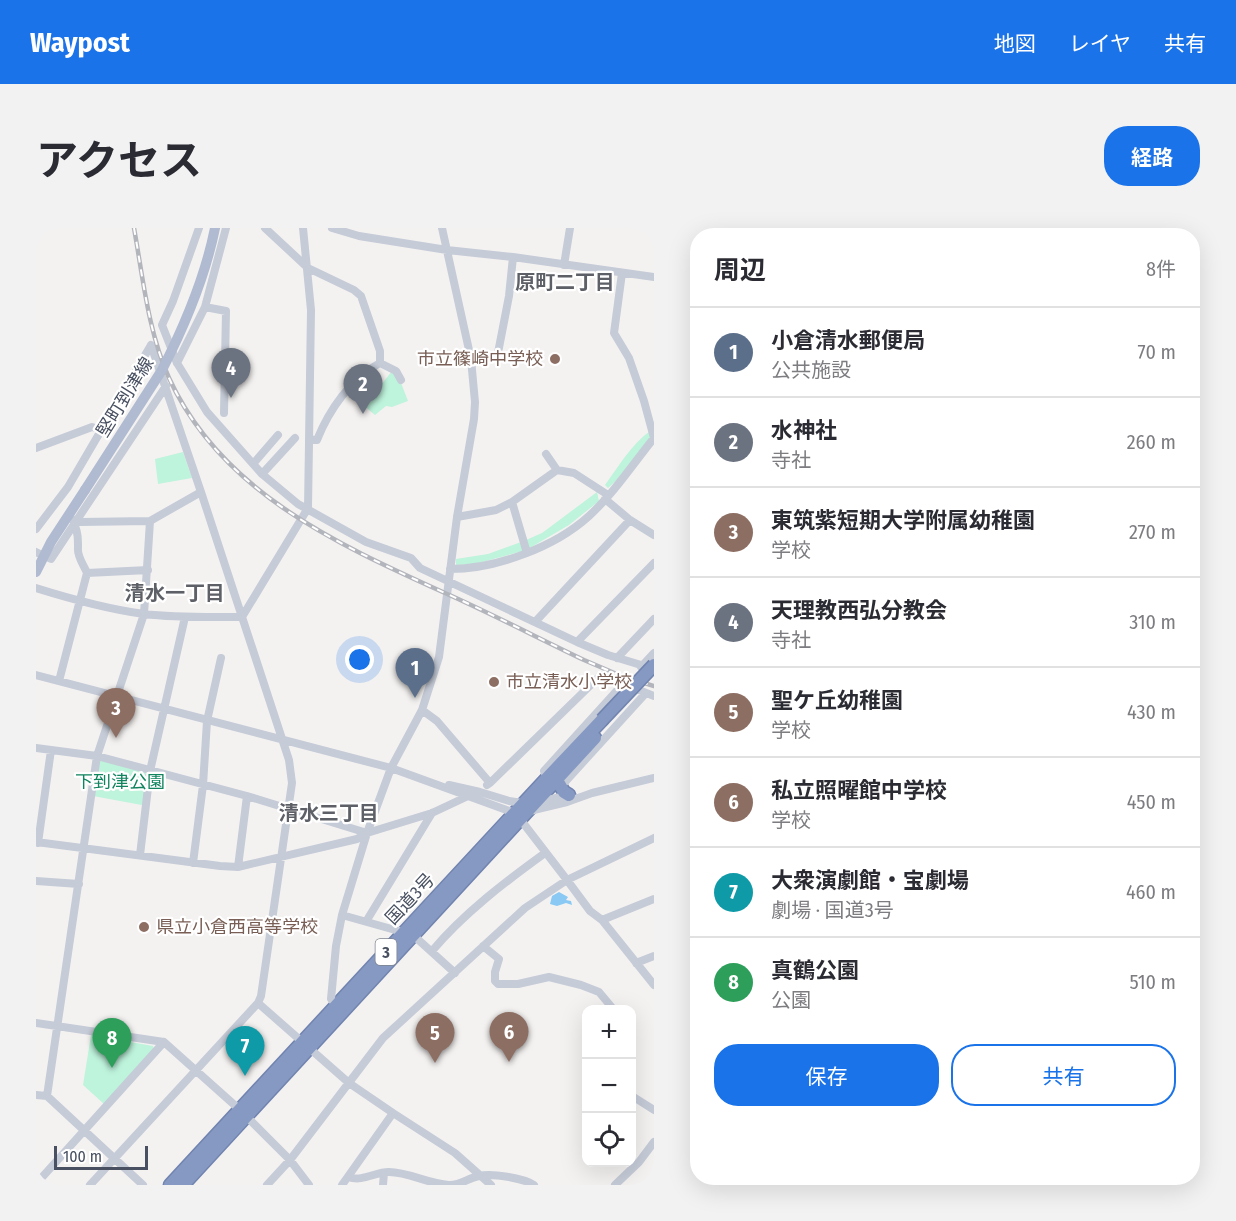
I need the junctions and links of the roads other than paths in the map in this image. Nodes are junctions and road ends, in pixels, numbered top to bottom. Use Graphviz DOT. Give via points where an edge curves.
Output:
graph roads {
  1 [pos="199,228"];
  2 [pos="210,228"];
  3 [pos="215,228"];
  4 [pos="226,228"];
  5 [pos="266,228"];
  6 [pos="303,228"];
  7 [pos="332,228"];
  8 [pos="442,228"];
  9 [pos="570,228"];
  10 [pos="447,250"];
  11 [pos="513,257"];
  12 [pos="564,265"];
  13 [pos="308,268"];
  14 [pos="622,273"];
  15 [pos="654,278"];
  16 [pos="205,307"];
  17 [pos="471,359"];
  18 [pos="177,363"];
  19 [pos="380,363"];
  20 [pos="401,380"];
  21 [pos="166,386"];
  22 [pos="224,413"];
  23 [pos="102,430"];
  24 [pos="278,435"];
  25 [pos="295,438"];
  26 [pos="654,438"];
  27 [pos="310,439"];
  28 [pos="36,448"];
  29 [pos="546,454"];
  30 [pos="253,464"];
  31 [pos="557,470"];
  32 [pos="262,474"];
  33 [pos="83,488"];
  34 [pos="201,492"];
  35 [pos="607,497"];
  36 [pos="512,502"];
  37 [pos="308,508"];
  38 [pos="457,517"];
  39 [pos="630,520"];
  40 [pos="74,521"];
  41 [pos="150,521"];
  42 [pos="36,529"];
  43 [pos="654,536"];
  44 [pos="527,553"];
  45 [pos="38,554"];
  46 [pos="654,563"];
  47 [pos="450,569"];
  48 [pos="148,570"];
  49 [pos="36,572"];
  50 [pos="87,573"];
  51 [pos="448,580"];
  52 [pos="36,588"];
  53 [pos="80,601"];
  54 [pos="144,614"];
  55 [pos="185,617"];
  56 [pos="242,617"];
  57 [pos="654,619"];
  58 [pos="535,622"];
  59 [pos="577,642"];
  60 [pos="654,653"];
  61 [pos="221,658"];
  62 [pos="617,658"];
  63 [pos="648,666"];
  64 [pos="654,672"];
  65 [pos="36,675"];
  66 [pos="59,681"];
  67 [pos="623,684"];
  68 [pos="649,695"];
  69 [pos="118,697"];
  70 [pos="165,710"];
  71 [pos="422,710"];
  72 [pos="207,721"];
  73 [pos="605,722"];
  74 [pos="282,740"];
  75 [pos="36,748"];
  76 [pos="51,750"];
  77 [pos="97,756"];
  78 [pos="391,768"];
  79 [pos="150,771"];
  80 [pos="654,778"];
  81 [pos="552,779"];
  82 [pos="490,783"];
  83 [pos="202,785"];
  84 [pos="480,792"];
  85 [pos="468,793"];
  86 [pos="592,793"];
  87 [pos="569,795"];
  88 [pos="247,796"];
  89 [pos="288,808"];
  90 [pos="501,809"];
  91 [pos="432,813"];
  92 [pos="520,814"];
  93 [pos="367,832"];
  94 [pos="654,838"];
  95 [pos="37,843"];
  96 [pos="84,849"];
  97 [pos="545,853"];
  98 [pos="140,855"];
  99 [pos="280,858"];
  100 [pos="193,863"];
  101 [pos="238,867"];
  102 [pos="567,880"];
  103 [pos="36,882"];
  104 [pos="79,884"];
  105 [pos="654,899"];
  106 [pos="342,915"];
  107 [pos="367,920"];
  108 [pos="602,920"];
  109 [pos="409,933"];
  110 [pos="483,946"];
  111 [pos="432,951"];
  112 [pos="654,956"];
  113 [pos="636,963"];
  114 [pos="455,973"];
  115 [pos="654,985"];
  116 [pos="258,1003"];
  117 [pos="336,1005"];
  118 [pos="610,1005"];
  119 [pos="36,1023"];
  120 [pos="57,1027"];
  121 [pos="164,1042"];
  122 [pos="306,1045"];
  123 [pos="196,1071"];
  124 [pos="350,1083"];
  125 [pos="36,1095"];
  126 [pos="47,1096"];
  127 [pos="636,1099"];
  128 [pos="654,1110"];
  129 [pos="243,1113"];
  130 [pos="393,1113"];
  131 [pos="84,1132"];
  132 [pos="654,1142"];
  133 [pos="114,1159"];
  134 [pos="290,1160"];
  135 [pos="384,1173"];
  136 [pos="479,1176"];
  137 [pos="348,1177"];
  138 [pos="430,1183"];
  139 [pos="36,1184"];
  140 [pos="90,1185"];
  141 [pos="142,1185"];
  142 [pos="170,1185"];
  143 [pos="183,1185"];
  144 [pos="267,1185"];
  145 [pos="309,1185"];
  146 [pos="342,1185"];
  147 [pos="383,1185"];
  148 [pos="491,1185"];
  149 [pos="534,1185"];
  150 [pos="615,1185"];
  1 -- 18 [label="street" via="162,325"];
  2 -- 33 [label="main road, 堅町到津線" via="190,295 157,366"];
  3 -- 33 [label="main road, 堅町到津線, bridge" via="196,297 171,353"];
  4 -- 16 [label="street"];
  5 -- 13 [label="street"];
  6 -- 13 [label="street"];
  7 -- 10 [label="street"];
  8 -- 10 [label="street"];
  9 -- 12 [label="street"];
  10 -- 11 [label="street"];
  10 -- 17 [label="street"];
  11 -- 12 [label="street"];
  11 -- 17 [label="street" via="497,358"];
  12 -- 14 [label="street"];
  13 -- 19 [label="street" via="362,296 380,351"];
  13 -- 27 [label="street"];
  14 -- 15 [label="street"];
  14 -- 26 [label="street" via="614,333 628,358"];
  16 -- 18 [label="street"];
  16 -- 22 [label="street" via="226,311"];
  17 -- 38 [label="street" via="474,420"];
  18 -- 30 [label="street" via="207,412"];
  19 -- 20 [label="street" via="396,372"];
  19 -- 27 [label="street" via="356,380 327,418 317,440"];
  21 -- 23 [label="street" via="151,345"];
  21 -- 34 [label="street"];
  21 -- 40 [label="street"];
  23 -- 28 [label="street" via="92,427"];
  23 -- 42 [label="street" via="68,487"];
  24 -- 30 [label="street"];
  25 -- 32 [label="street"];
  26 -- 35 [label="street"];
  27 -- 37 [label="street"];
  29 -- 31 [label="street"];
  30 -- 32 [label="street"];
  31 -- 35 [label="street" via="574,473"];
  31 -- 36 [label="street"];
  32 -- 37 [label="street" via="286,496"];
  33 -- 45 [label="main road, 堅町到津線"];
  34 -- 41 [label="street"];
  34 -- 56 [label="street"];
  35 -- 39 [label="street"];
  35 -- 44 [label="street" via="569,531"];
  36 -- 38 [label="street" via="489,512"];
  36 -- 44 [label="street"];
  37 -- 51 [label="street" via="366,542 411,558 420,568"];
  37 -- 56 [label="street"];
  38 -- 47 [label="street"];
  39 -- 43 [label="street"];
  39 -- 58 [label="street"];
  40 -- 41 [label="street"];
  40 -- 45 [label="street" via="51,559"];
  40 -- 50 [label="street" via="80,558"];
  41 -- 48 [label="street"];
  44 -- 47 [label="street" via="488,565"];
  45 -- 49 [label="main road, 堅町到津線"];
  46 -- 59 [label="street"];
  47 -- 51 [label="street"];
  48 -- 50 [label="street"];
  48 -- 54 [label="street"];
  50 -- 53 [label="street"];
  51 -- 58 [label="street"];
  51 -- 71 [label="street" via="439,657"];
  52 -- 53 [label="street"];
  53 -- 54 [label="street"];
  53 -- 66 [label="street"];
  54 -- 55 [label="street"];
  54 -- 69 [label="street"];
  55 -- 56 [label="street"];
  55 -- 70 [label="street"];
  56 -- 74 [label="street"];
  57 -- 62 [label="street"];
  58 -- 59 [label="street"];
  59 -- 62 [label="street"];
  60 -- 63 [label="street"];
  61 -- 72 [label="street"];
  62 -- 63 [label="street"];
  63 -- 64 [label="street"];
  63 -- 73 [label="highway, 国道3号 / 3, bridge"];
  64 -- 73 [label="highway, 国道3号 / 3"];
  65 -- 66 [label="street"];
  66 -- 69 [label="street"];
  67 -- 68 [label="street"];
  67 -- 81 [label="street" via="544,771"];
  67 -- 82 [label="street" via="601,675"];
  68 -- 81 [label="street" via="565,782"];
  69 -- 70 [label="street"];
  69 -- 77 [label="street"];
  70 -- 72 [label="street"];
  70 -- 79 [label="street"];
  71 -- 78 [label="street"];
  71 -- 82 [label="street" via="437,721"];
  72 -- 74 [label="street"];
  72 -- 83 [label="street"];
  73 -- 81 [label="highway, 国道3号 / 3"];
  74 -- 78 [label="street"];
  74 -- 89 [label="street" via="292,783"];
  75 -- 76 [label="street"];
  76 -- 77 [label="street"];
  76 -- 95 [label="street"];
  77 -- 79 [label="street"];
  77 -- 96 [label="street"];
  78 -- 85 [label="street"];
  78 -- 93 [label="street"];
  79 -- 83 [label="street"];
  79 -- 98 [label="street"];
  80 -- 86 [label="street"];
  81 -- 87 [label="highway"];
  81 -- 92 [label="highway, 国道3号 / 3"];
  82 -- 84 [label="street"];
  83 -- 88 [label="street"];
  83 -- 100 [label="street"];
  84 -- 85 [label="street"];
  84 -- 92 [label="street"];
  85 -- 90 [label="street"];
  85 -- 91 [label="street"];
  85 -- 92 [label="street"];
  86 -- 87 [label="street"];
  86 -- 92 [label="street"];
  87 -- 92 [label="street"];
  88 -- 89 [label="street"];
  88 -- 101 [label="street"];
  89 -- 93 [label="street"];
  89 -- 99 [label="street"];
  90 -- 92 [label="street"];
  90 -- 92 [label="street" via="506,815"];
  91 -- 93 [label="street"];
  91 -- 107 [label="street"];
  92 -- 97 [label="street"];
  92 -- 109 [label="highway, 国道3号 / 3"];
  93 -- 99 [label="street" via="357,839"];
  93 -- 106 [label="street"];
  94 -- 102 [label="street"];
  95 -- 96 [label="street"];
  96 -- 98 [label="street"];
  96 -- 104 [label="street"];
  97 -- 102 [label="street"];
  97 -- 111 [label="street" via="452,928"];
  98 -- 100 [label="street"];
  99 -- 101 [label="street"];
  99 -- 116 [label="street"];
  100 -- 101 [label="street"];
  102 -- 108 [label="street"];
  102 -- 110 [label="street" via="525,908"];
  103 -- 104 [label="street"];
  104 -- 120 [label="street"];
  105 -- 108 [label="street"];
  106 -- 107 [label="street"];
  106 -- 117 [label="street" via="331,999"];
  107 -- 109 [label="street"];
  108 -- 113 [label="street"];
  109 -- 111 [label="street"];
  109 -- 117 [label="highway, 国道3号 / 3"];
  109 -- 122 [label="highway, 国道3号 / 3"];
  110 -- 114 [label="street"];
  110 -- 118 [label="street" via="499,959 495,972 498,984 549,977 599,992"];
  111 -- 114 [label="street"];
  112 -- 113 [label="street"];
  113 -- 115 [label="street"];
  114 -- 124 [label="street" via="383,1038"];
  116 -- 122 [label="street"];
  116 -- 123 [label="street"];
  117 -- 122 [label="highway, 国道3号 / 3"];
  119 -- 120 [label="street"];
  120 -- 121 [label="street"];
  120 -- 126 [label="street"];
  121 -- 123 [label="street"];
  121 -- 131 [label="street"];
  122 -- 124 [label="street"];
  122 -- 129 [label="highway, 国道3号 / 3"];
  123 -- 129 [label="street"];
  123 -- 133 [label="street"];
  124 -- 130 [label="street"];
  124 -- 134 [label="street"];
  125 -- 126 [label="street"];
  126 -- 131 [label="street"];
  127 -- 128 [label="street"];
  129 -- 134 [label="street"];
  129 -- 142 [label="highway, 国道3号 / 3"];
  129 -- 143 [label="highway, 国道3号 / 3"];
  130 -- 136 [label="street" via="456,1153"];
  130 -- 137 [label="street"];
  131 -- 133 [label="street"];
  131 -- 139 [label="street"];
  132 -- 150 [label="street"];
  133 -- 140 [label="street"];
  133 -- 141 [label="street"];
  134 -- 144 [label="street"];
  134 -- 145 [label="street"];
  135 -- 137 [label="street" via="367,1179"];
  135 -- 138 [label="street"];
  135 -- 147 [label="street"];
  136 -- 138 [label="street" via="460,1185"];
  136 -- 148 [label="street"];
  136 -- 149 [label="street" via="518,1179"];
  137 -- 146 [label="street"];
}
